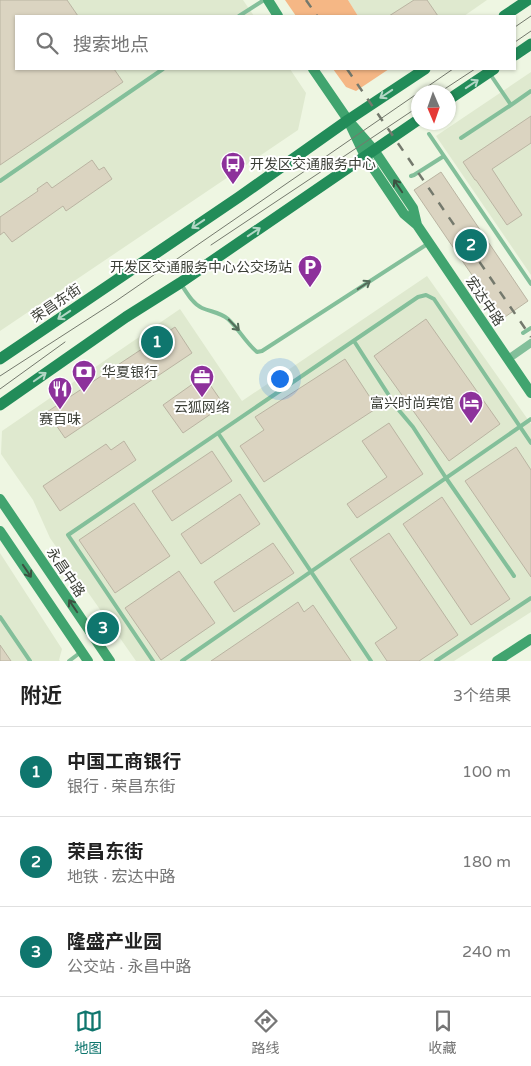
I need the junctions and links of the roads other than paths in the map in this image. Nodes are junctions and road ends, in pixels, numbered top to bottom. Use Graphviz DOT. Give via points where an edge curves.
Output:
graph roads {
  1 [pos="266,0"];
  2 [pos="528,0"];
  3 [pos="241,15"];
  4 [pos="277,15"];
  5 [pos="506,15"];
  6 [pos="531,44"];
  7 [pos="516,54"];
  8 [pos="161,70"];
  9 [pos="314,70"];
  10 [pos="423,70"];
  11 [pos="492,71"];
  12 [pos="531,91"];
  13 [pos="456,95"];
  14 [pos="510,105"];
  15 [pos="348,120"];
  16 [pos="411,125"];
  17 [pos="429,134"];
  18 [pos="461,138"];
  19 [pos="369,153"];
  20 [pos="444,156"];
  21 [pos="411,176"];
  22 [pos="0,180"];
  23 [pos="429,243"];
  24 [pos="180,283"];
  25 [pos="531,284"];
  26 [pos="531,328"];
  27 [pos="523,333"];
  28 [pos="354,340"];
  29 [pos="531,343"];
  30 [pos="0,359"];
  31 [pos="508,359"];
  32 [pos="531,393"];
  33 [pos="0,405"];
  34 [pos="531,419"];
  35 [pos="520,427"];
  36 [pos="218,433"];
  37 [pos="531,443"];
  38 [pos="446,478"];
  39 [pos="0,499"];
  40 [pos="0,531"];
  41 [pos="312,571"];
  42 [pos="514,576"];
  43 [pos="531,598"];
  44 [pos="0,617"];
  45 [pos="531,639"];
  46 [pos="82,652"];
  47 [pos="30,661"];
  48 [pos="69,661"];
  49 [pos="88,661"];
  50 [pos="110,661"];
  51 [pos="153,661"];
  52 [pos="182,661"];
  53 [pos="371,661"];
  54 [pos="436,661"];
  55 [pos="497,661"];
  1 -- 3 [label="lane"];
  1 -- 4 [label="street"];
  2 -- 5 [label="main road"];
  6 -- 7 [label="main road"];
  8 -- 22 [label="lane"];
  9 -- 15 [label="street, 宏达中路"];
  10 -- 15 [label="main road, 荣昌东街, one-way"];
  13 -- 11 [label="main road, one-way"];
  11 -- 14 [label="lane"];
  12 -- 14 [label="lane"];
  14 -- 18 [label="lane"];
  15 -- 19 [label="street, 宏达中路"];
  15 -- 30 [label="main road, 荣昌东街, one-way"];
  16 -- 19 [label="main road"];
  17 -- 20 [label="lane"];
  19 -- 23 [label="street, 宏达中路" via="404,214 417,225"];
  24 -- 19 [label="main road, one-way"];
  20 -- 21 [label="lane"];
  20 -- 25 [label="lane"];
  24 -- 23 [label="lane, one-way" via="192,301 226,317 257,352"];
  23 -- 31 [label="street, 宏达中路"];
  33 -- 24 [label="main road, one-way"];
  26 -- 27 [label="lane"];
  28 -- 35 [label="lane" via="418,297 426,295 434,299"];
  28 -- 36 [label="lane"];
  28 -- 38 [label="lane"];
  29 -- 31 [label="street"];
  31 -- 32 [label="street, 宏达中路"];
  34 -- 35 [label="lane"];
  35 -- 37 [label="lane"];
  35 -- 38 [label="lane"];
  36 -- 41 [label="lane"];
  36 -- 51 [label="lane" via="68,535"];
  38 -- 41 [label="lane"];
  38 -- 42 [label="lane"];
  50 -- 39 [label="street, 永昌中路, one-way"];
  40 -- 46 [label="street, one-way"];
  41 -- 52 [label="lane"];
  41 -- 53 [label="lane"];
  43 -- 54 [label="lane"];
  44 -- 47 [label="lane"];
  45 -- 55 [label="street"];
  46 -- 48 [label="lane"];
  46 -- 49 [label="street"];
}
